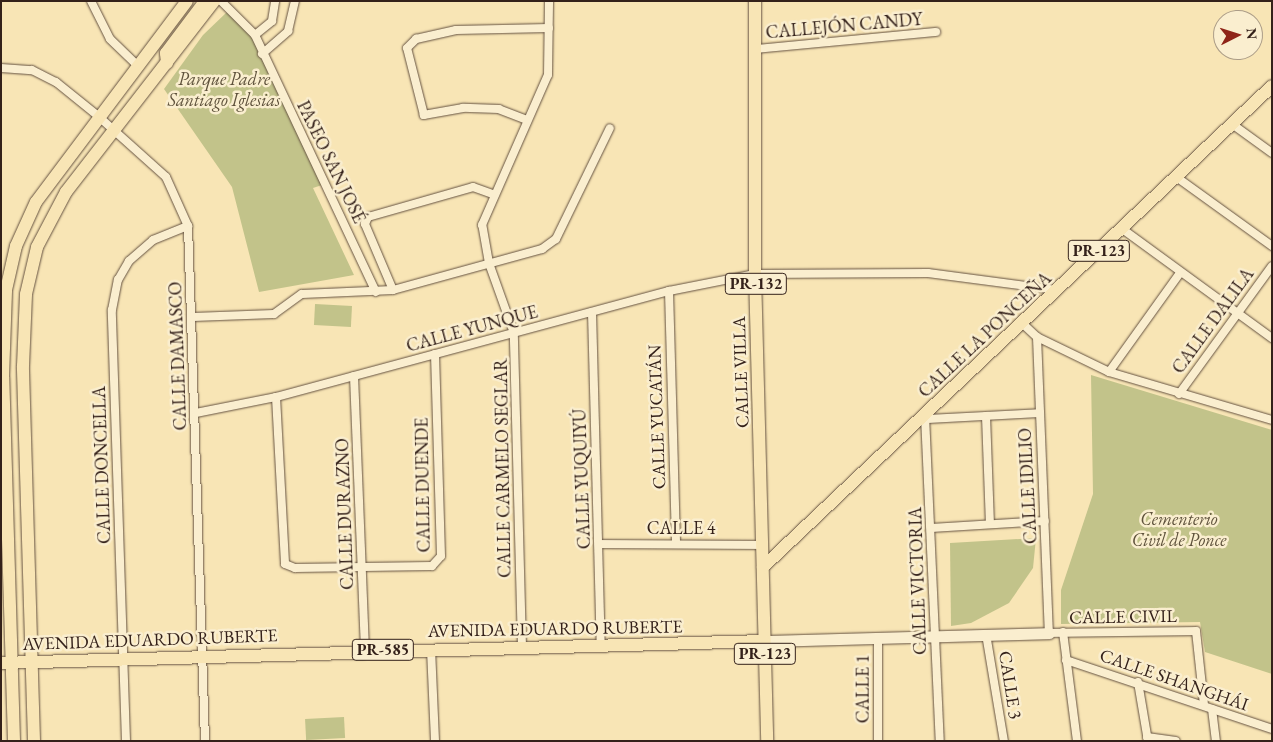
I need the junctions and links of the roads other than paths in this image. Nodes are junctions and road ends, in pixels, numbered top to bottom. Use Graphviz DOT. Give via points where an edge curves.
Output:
graph roads {
  1 [pos="91,1"];
  2 [pos="188,1"];
  3 [pos="205,1"];
  4 [pos="214,1"];
  5 [pos="221,1"];
  6 [pos="275,1"];
  7 [pos="295,1"];
  8 [pos="549,1"];
  9 [pos="755,1"];
  10 [pos="549,28"];
  11 [pos="936,32"];
  12 [pos="255,35"];
  13 [pos="756,49"];
  14 [pos="262,54"];
  15 [pos="137,65"];
  16 [pos="167,65"];
  17 [pos="1,68"];
  18 [pos="1272,86"];
  19 [pos="98,116"];
  20 [pos="527,120"];
  21 [pos="1232,124"];
  22 [pos="610,128"];
  23 [pos="114,129"];
  24 [pos="1272,153"];
  25 [pos="1175,176"];
  26 [pos="492,194"];
  27 [pos="188,226"];
  28 [pos="1121,228"];
  29 [pos="1272,246"];
  30 [pos="489,263"];
  31 [pos="1272,266"];
  32 [pos="1180,273"];
  33 [pos="755,274"];
  34 [pos="393,290"];
  35 [pos="1058,290"];
  36 [pos="668,291"];
  37 [pos="376,292"];
  38 [pos="592,312"];
  39 [pos="1237,313"];
  40 [pos="193,317"];
  41 [pos="1023,324"];
  42 [pos="514,333"];
  43 [pos="1037,337"];
  44 [pos="1272,338"];
  45 [pos="435,354"];
  46 [pos="1109,372"];
  47 [pos="354,376"];
  48 [pos="1179,394"];
  49 [pos="276,396"];
  50 [pos="196,412"];
  51 [pos="1040,413"];
  52 [pos="986,416"];
  53 [pos="926,418"];
  54 [pos="1272,420"];
  55 [pos="1045,522"];
  56 [pos="990,524"];
  57 [pos="931,528"];
  58 [pos="676,542"];
  59 [pos="598,544"];
  60 [pos="763,545"];
  61 [pos="363,567"];
  62 [pos="763,567"];
  63 [pos="1064,632"];
  64 [pos="1049,633"];
  65 [pos="986,634"];
  66 [pos="934,636"];
  67 [pos="878,637"];
  68 [pos="764,641"];
  69 [pos="601,645"];
  70 [pos="522,647"];
  71 [pos="431,649"];
  72 [pos="366,651"];
  73 [pos="203,657"];
  74 [pos="122,659"];
  75 [pos="1066,660"];
  76 [pos="32,662"];
  77 [pos="6,663"];
  78 [pos="1138,682"];
  79 [pos="1204,706"];
  80 [pos="1212,709"];
  81 [pos="1272,729"];
  82 [pos="1147,739"];
  83 [pos="14,741"];
  84 [pos="34,741"];
  85 [pos="126,741"];
  86 [pos="205,741"];
  87 [pos="435,741"];
  88 [pos="767,741"];
  89 [pos="878,741"];
  90 [pos="940,741"];
  91 [pos="1004,741"];
  92 [pos="1077,741"];
  93 [pos="1176,741"];
  94 [pos="1216,741"];
  1 -- 15 [label="street" via="110,38"];
  2 -- 15 [label="main road"];
  3 -- 16 [label="main road" via="166,53"];
  4 -- 16 [label="main road"];
  5 -- 12 [label="street, PASEO SAN JOSÉ"];
  6 -- 12 [label="street" via="272,21"];
  7 -- 14 [label="street" via="288,32"];
  8 -- 10 [label="street, CALLE CARMELO SEGLAR"];
  9 -- 13 [label="main road, CALLE VILLA / PR-132"];
  10 -- 20 [label="street, CALLE CARMELO SEGLAR" via="548,75"];
  10 -- 20 [label="street" via="456,30 416,39 407,48 424,115 463,108 499,109"];
  11 -- 13 [label="street, CALLEJÓN CANDY"];
  12 -- 14 [label="street, PASEO SAN JOSÉ"];
  13 -- 33 [label="main road, CALLE VILLA / PR-132"];
  14 -- 37 [label="street, PASEO SAN JOSÉ"];
  15 -- 19 [label="main road"];
  16 -- 23 [label="main road"];
  17 -- 19 [label="street, CALLE DAMASCO" via="32,70 56,82"];
  18 -- 21 [label="main road, CALLE LA PONCEÑA / PR-123"];
  19 -- 23 [label="street, CALLE DAMASCO"];
  19 -- 77 [label="main road" via="36,202 16,246 6,290 3,377"];
  20 -- 26 [label="street, CALLE CARMELO SEGLAR"];
  21 -- 24 [label="street"];
  21 -- 25 [label="main road, CALLE LA PONCEÑA / PR-123"];
  22 -- 30 [label="street" via="556,238 542,249"];
  23 -- 27 [label="street, CALLE DAMASCO" via="166,177"];
  23 -- 76 [label="main road" via="66,192 37,247 26,294 23,366"];
  25 -- 28 [label="main road, CALLE LA PONCEÑA / PR-123"];
  25 -- 29 [label="street"];
  26 -- 30 [label="street, CALLE CARMELO SEGLAR" via="482,225"];
  26 -- 34 [label="street" via="473,187 368,217 365,224"];
  27 -- 40 [label="street, CALLE DAMASCO"];
  27 -- 74 [label="street, CALLE DONCELLA" via="152,240 129,261 118,280 112,310"];
  28 -- 32 [label="street"];
  28 -- 35 [label="main road, CALLE LA PONCEÑA / PR-123"];
  30 -- 34 [label="street"];
  30 -- 42 [label="street, CALLE CARMELO SEGLAR"];
  31 -- 39 [label="street, CALLE DALILA"];
  32 -- 39 [label="street"];
  32 -- 46 [label="street"];
  33 -- 35 [label="street, CALLE YUNQUE" via="928,273"];
  33 -- 36 [label="street, CALLE YUNQUE"];
  33 -- 60 [label="main road, CALLE VILLA / PR-132"];
  34 -- 37 [label="street"];
  35 -- 41 [label="main road, CALLE LA PONCEÑA / PR-123"];
  36 -- 38 [label="street, CALLE YUNQUE"];
  36 -- 58 [label="street, CALLE YUCATÁN"];
  37 -- 40 [label="street" via="302,294 274,314"];
  38 -- 42 [label="street, CALLE YUNQUE"];
  38 -- 59 [label="street, CALLE YUQUIYÚ"];
  39 -- 44 [label="street"];
  39 -- 48 [label="street, CALLE DALILA"];
  40 -- 50 [label="street, CALLE DAMASCO"];
  41 -- 43 [label="street"];
  41 -- 53 [label="main road, CALLE LA PONCEÑA / PR-123"];
  42 -- 45 [label="street, CALLE YUNQUE"];
  42 -- 70 [label="street, CALLE CARMELO SEGLAR"];
  43 -- 46 [label="street"];
  43 -- 51 [label="street, CALLE IDILIO"];
  45 -- 47 [label="street, CALLE YUNQUE"];
  45 -- 61 [label="street, CALLE DUENDE" via="440,560 432,566"];
  46 -- 48 [label="street"];
  47 -- 49 [label="street, CALLE YUNQUE"];
  47 -- 61 [label="street, CALLE DURAZNO"];
  48 -- 54 [label="street"];
  49 -- 50 [label="street, CALLE YUNQUE"];
  49 -- 61 [label="street, CALLE DUENDE" via="283,560 296,568"];
  50 -- 73 [label="street, CALLE DAMASCO"];
  51 -- 52 [label="street"];
  51 -- 55 [label="street, CALLE IDILIO"];
  52 -- 53 [label="street"];
  52 -- 56 [label="street"];
  53 -- 57 [label="street, CALLE VICTORIA"];
  53 -- 62 [label="main road, CALLE LA PONCEÑA / PR-123"];
  55 -- 56 [label="street"];
  55 -- 64 [label="street, CALLE IDILIO"];
  56 -- 57 [label="street"];
  57 -- 66 [label="street, CALLE VICTORIA"];
  58 -- 59 [label="street, CALLE 4"];
  58 -- 60 [label="street, CALLE 4"];
  59 -- 69 [label="street, CALLE YUQUIYÚ"];
  60 -- 62 [label="main road, CALLE VILLA / PR-132"];
  61 -- 72 [label="street, CALLE DURAZNO"];
  62 -- 68 [label="main road, CALLE VILLA / PR-123"];
  63 -- 64 [label="street, CALLE CIVIL"];
  63 -- 75 [label="street"];
  63 -- 79 [label="street, CALLE CIVIL" via="1196,631"];
  64 -- 65 [label="street, AVENIDA EDUARDO RUBERTE / PR-585"];
  65 -- 66 [label="street, AVENIDA EDUARDO RUBERTE / PR-585"];
  65 -- 91 [label="street, CALLE 3"];
  66 -- 67 [label="street, AVENIDA EDUARDO RUBERTE / PR-585"];
  66 -- 90 [label="street, CALLE VICTORIA"];
  67 -- 68 [label="street, AVENIDA EDUARDO RUBERTE / PR-585"];
  67 -- 89 [label="street, CALLE 1"];
  68 -- 69 [label="main road, AVENIDA EDUARDO RUBERTE / PR-585"];
  68 -- 88 [label="main road, CALLE VILLA / PR-123"];
  69 -- 70 [label="main road, AVENIDA EDUARDO RUBERTE / PR-585"];
  70 -- 71 [label="main road, AVENIDA EDUARDO RUBERTE / PR-585"];
  71 -- 72 [label="main road, AVENIDA EDUARDO RUBERTE / PR-585"];
  71 -- 87 [label="street"];
  72 -- 73 [label="main road, AVENIDA EDUARDO RUBERTE / PR-585"];
  73 -- 74 [label="main road, AVENIDA EDUARDO RUBERTE / PR-585"];
  73 -- 86 [label="street, CALLE DAMASCO"];
  74 -- 76 [label="main road, AVENIDA EDUARDO RUBERTE / PR-585"];
  74 -- 85 [label="street, CALLE DONCELLA"];
  75 -- 78 [label="street, CALLE SHANGHÁI"];
  75 -- 92 [label="street"];
  76 -- 77 [label="main road, AVENIDA EDUARDO RUBERTE / PR-585"];
  76 -- 84 [label="main road"];
  77 -- 83 [label="main road"];
  78 -- 79 [label="street, CALLE SHANGHÁI"];
  78 -- 82 [label="street"];
  79 -- 80 [label="street, CALLE SHANGHÁI"];
  80 -- 81 [label="street, CALLE SHANGHÁI"];
  80 -- 94 [label="street"];
  82 -- 93 [label="street"];
}
